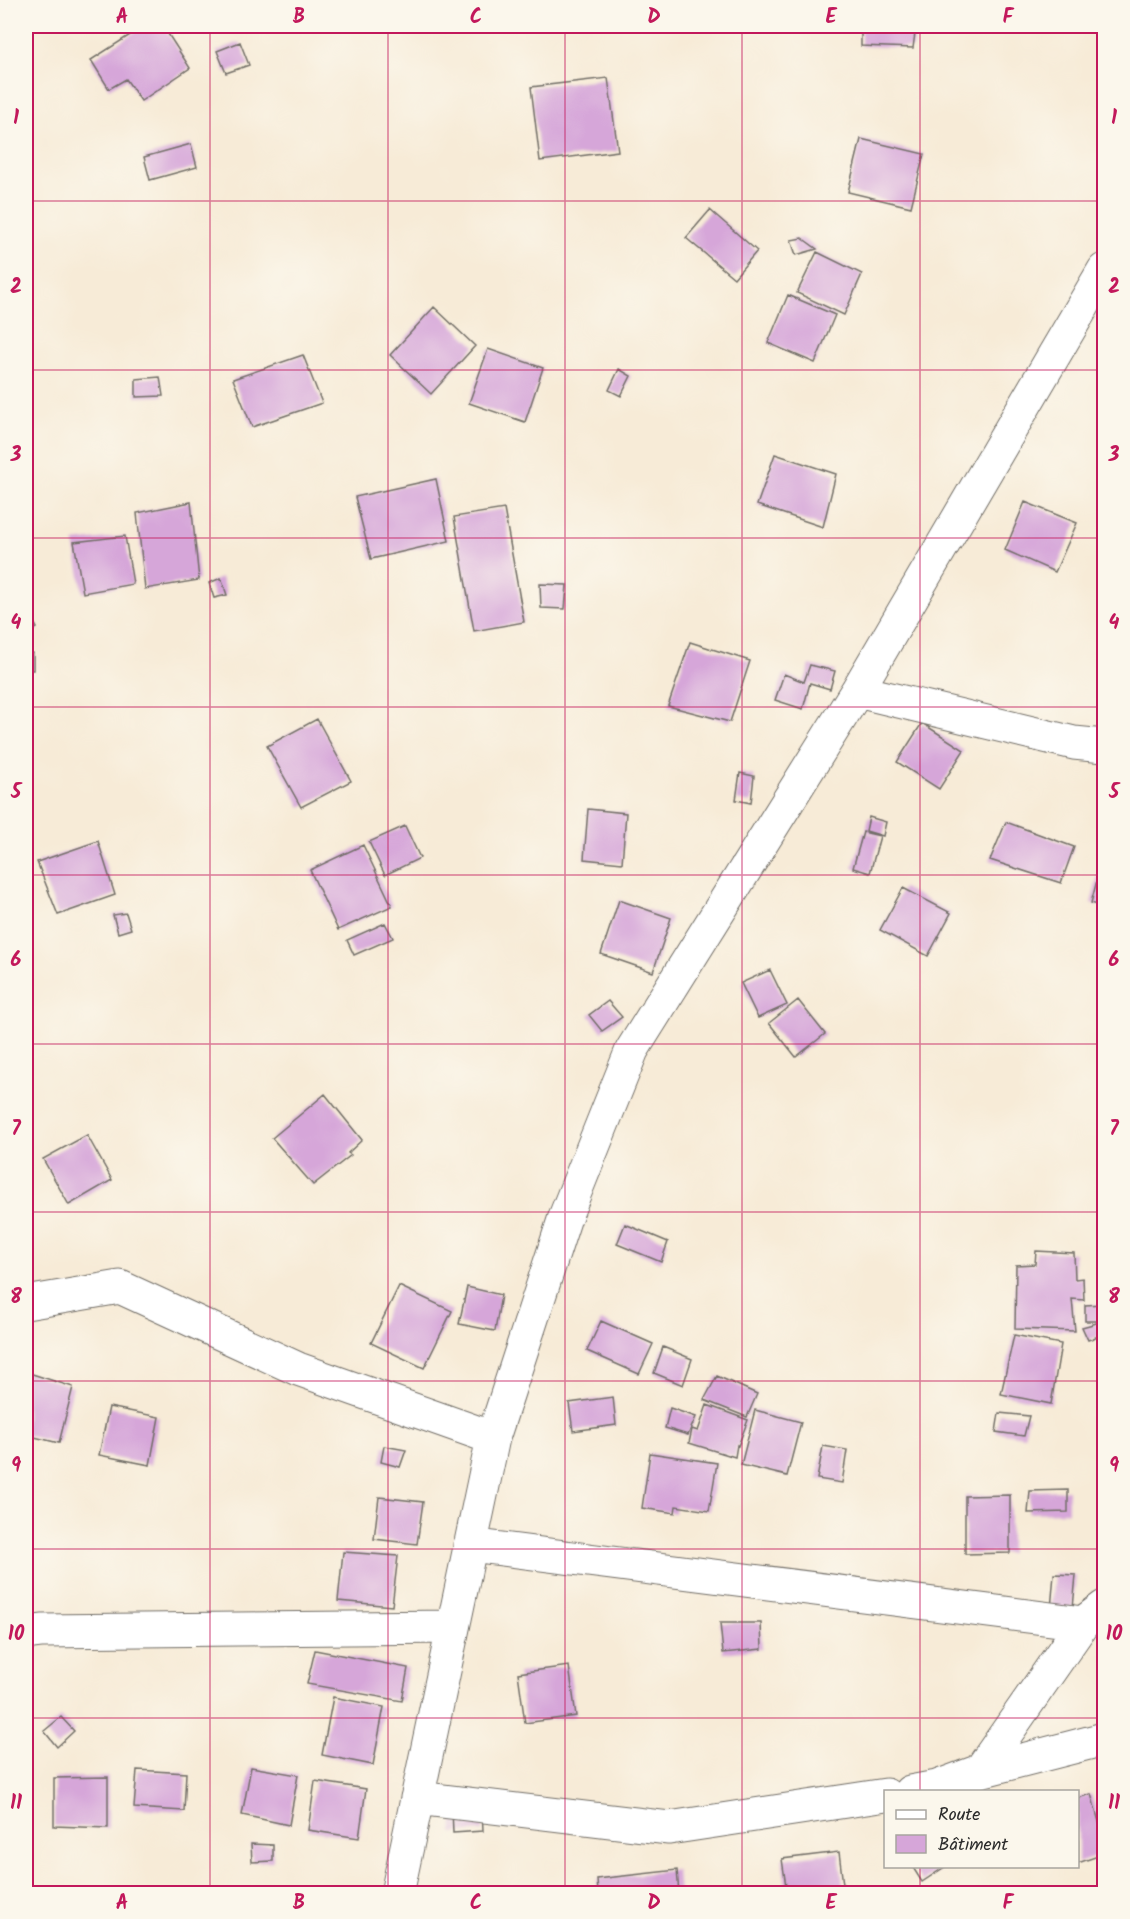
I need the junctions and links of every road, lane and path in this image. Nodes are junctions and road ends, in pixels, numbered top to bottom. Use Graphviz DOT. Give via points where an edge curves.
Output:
graph roads {
  1 [pos="1104,270"];
  2 [pos="858,691"];
  3 [pos="1104,746"];
  4 [pos="26,1303"];
  5 [pos="494,1438"];
  6 [pos="470,1545"];
  7 [pos="1094,1615"];
  8 [pos="453,1627"];
  9 [pos="26,1633"];
  10 [pos="1104,1739"];
  11 [pos="980,1772"];
  12 [pos="917,1790"];
  13 [pos="884,1795"];
  14 [pos="417,1798"];
  15 [pos="397,1893"];
  1 -- 2 [label="street"];
  2 -- 3 [label="street" via="1074,743"];
  2 -- 5 [label="street" via="632,1050 565,1217"];
  4 -- 5 [label="street" via="120,1287 298,1369"];
  5 -- 6 [label="street"];
  6 -- 7 [label="street"];
  6 -- 8 [label="street"];
  7 -- 11 [label="street"];
  8 -- 9 [label="street"];
  8 -- 14 [label="street"];
  10 -- 11 [label="street"];
  11 -- 12 [label="street"];
  13 -- 14 [label="street" via="669,1828"];
  14 -- 15 [label="street"];
}
